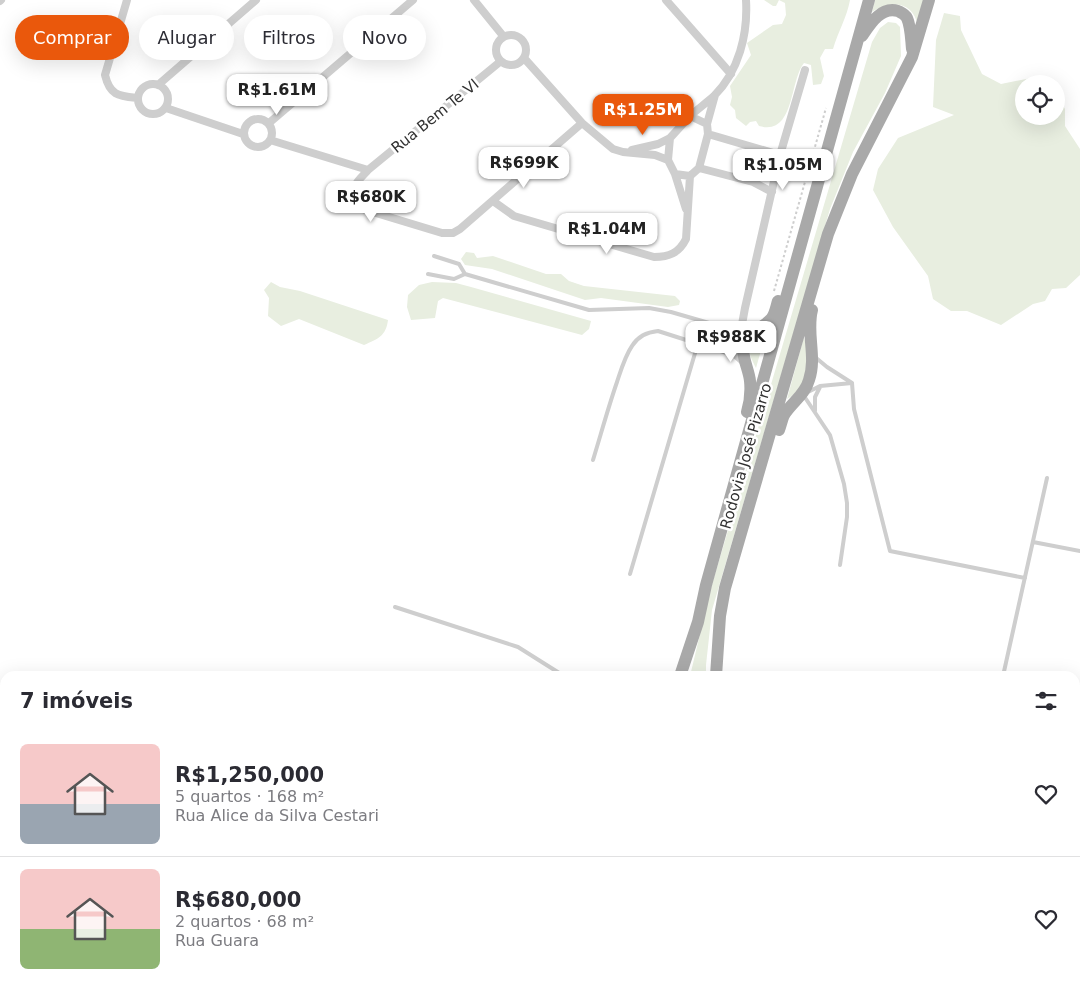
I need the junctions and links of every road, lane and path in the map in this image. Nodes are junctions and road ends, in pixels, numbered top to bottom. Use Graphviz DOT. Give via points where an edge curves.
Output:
graph roads {
  1 [pos="127,0"];
  2 [pos="256,0"];
  3 [pos="413,0"];
  4 [pos="474,0"];
  5 [pos="666,0"];
  6 [pos="746,0"];
  7 [pos="869,0"];
  8 [pos="930,0"];
  9 [pos="504,37"];
  10 [pos="857,43"];
  11 [pos="912,56"];
  12 [pos="524,58"];
  13 [pos="501,62"];
  14 [pos="805,70"];
  15 [pos="731,74"];
  16 [pos="158,85"];
  17 [pos="715,95"];
  18 [pos="138,98"];
  19 [pos="828,102"];
  20 [pos="166,108"];
  21 [pos="690,116"];
  22 [pos="269,123"];
  23 [pos="582,124"];
  24 [pos="707,124"];
  25 [pos="243,134"];
  26 [pos="708,134"];
  27 [pos="670,138"];
  28 [pos="270,140"];
  29 [pos="623,152"];
  30 [pos="780,155"];
  31 [pos="668,160"];
  32 [pos="699,168"];
  33 [pos="368,170"];
  34 [pos="675,174"];
  35 [pos="690,176"];
  36 [pos="772,192"];
  37 [pos="493,201"];
  38 [pos="687,213"];
  39 [pos="802,238"];
  40 [pos="825,245"];
  41 [pos="434,256"];
  42 [pos="428,274"];
  43 [pos="465,274"];
  44 [pos="773,297"];
  45 [pos="746,332"];
  46 [pos="698,343"];
  47 [pos="738,346"];
  48 [pos="812,354"];
  49 [pos="733,355"];
  50 [pos="749,369"];
  51 [pos="852,383"];
  52 [pos="820,386"];
  53 [pos="803,394"];
  54 [pos="815,414"];
  55 [pos="743,453"];
  56 [pos="593,460"];
  57 [pos="758,475"];
  58 [pos="1047,478"];
  59 [pos="1033,542"];
  60 [pos="1080,552"];
  61 [pos="840,565"];
  62 [pos="630,574"];
  63 [pos="1025,578"];
  64 [pos="395,607"];
  65 [pos="556,671"];
  66 [pos="682,671"];
  67 [pos="716,671"];
  68 [pos="1004,671"];
  1 -- 18 [label="street" via="104,75 113,92"];
  2 -- 16 [label="street"];
  3 -- 22 [label="street"];
  4 -- 9 [label="street"];
  5 -- 15 [label="street"];
  6 -- 15 [label="street" via="743,42"];
  7 -- 10 [label="main road"];
  8 -- 11 [label="main road, Rodovia José Pizarro"];
  9 -- 12 [label="street" via="514,36 522,40 526,49"];
  9 -- 13 [label="street" via="496,48"];
  10 -- 11 [label="main road" via="882,13 896,11 907,18"];
  10 -- 39 [label="main road"];
  11 -- 40 [label="main road, Rodovia José Pizarro" via="852,174"];
  12 -- 13 [label="street" via="513,65"];
  12 -- 23 [label="street"];
  13 -- 33 [label="street, Rua Bem Te VI"];
  14 -- 30 [label="street"];
  15 -- 17 [label="street"];
  16 -- 18 [label="street" via="149,84 141,90"];
  16 -- 20 [label="street" via="168,94"];
  17 -- 21 [label="street"];
  17 -- 24 [label="street"];
  18 -- 20 [label="street" via="140,108 148,114 158,114"];
  19 -- 44 [label="path"];
  20 -- 25 [label="street"];
  21 -- 24 [label="street"];
  21 -- 27 [label="street"];
  22 -- 25 [label="street" via="261,118 252,120 245,125"];
  22 -- 28 [label="street"];
  23 -- 29 [label="street" via="612,149"];
  23 -- 37 [label="street"];
  24 -- 26 [label="street"];
  25 -- 28 [label="street" via="254,146 263,146"];
  26 -- 30 [label="street"];
  26 -- 32 [label="street"];
  27 -- 29 [label="street"];
  27 -- 31 [label="street"];
  28 -- 33 [label="street"];
  29 -- 31 [label="street" via="655,155"];
  30 -- 36 [label="street"];
  31 -- 34 [label="street"];
  32 -- 35 [label="street"];
  32 -- 36 [label="street" via="753,182"];
  33 -- 37 [label="street, Rua Bem Te VI" via="354,184 354,203 360,208 442,233 460,229"];
  34 -- 35 [label="street"];
  34 -- 38 [label="street"];
  35 -- 38 [label="street"];
  36 -- 45 [label="street"];
  37 -- 38 [label="street" via="514,216 654,257 666,257 682,246 686,239"];
  39 -- 45 [label="main road" via="770,320"];
  39 -- 55 [label="main road"];
  40 -- 48 [label="main road" via="810,319"];
  40 -- 57 [label="main road, Rodovia José Pizarro"];
  41 -- 43 [label="lane" via="459,264"];
  42 -- 43 [label="lane" via="454,279"];
  43 -- 45 [label="lane" via="589,310 649,308"];
  45 -- 47 [label="street"];
  45 -- 47 [label="street"];
  45 -- 50 [label="main road" via="744,352"];
  46 -- 49 [label="lane"];
  46 -- 56 [label="lane" via="658,331 649,332 632,345 619,375"];
  46 -- 62 [label="lane"];
  47 -- 49 [label="lane"];
  47 -- 50 [label="street" via="740,356"];
  48 -- 51 [label="lane"];
  48 -- 53 [label="main road" via="812,369"];
  49 -- 50 [label="lane"];
  50 -- 55 [label="main road" via="750,401"];
  51 -- 52 [label="lane"];
  51 -- 63 [label="lane" via="854,410 890,551"];
  52 -- 53 [label="lane"];
  52 -- 54 [label="lane" via="815,397"];
  53 -- 54 [label="lane"];
  53 -- 57 [label="main road" via="784,416 770,458"];
  54 -- 61 [label="lane" via="830,434 844,484 847,517"];
  55 -- 66 [label="main road, Rodovia José Pizarro"];
  57 -- 67 [label="main road, Rodovia José Pizarro" via="725,588"];
  58 -- 59 [label="lane"];
  59 -- 60 [label="lane"];
  59 -- 63 [label="lane"];
  63 -- 68 [label="lane"];
  64 -- 65 [label="lane" via="518,647"];
}
